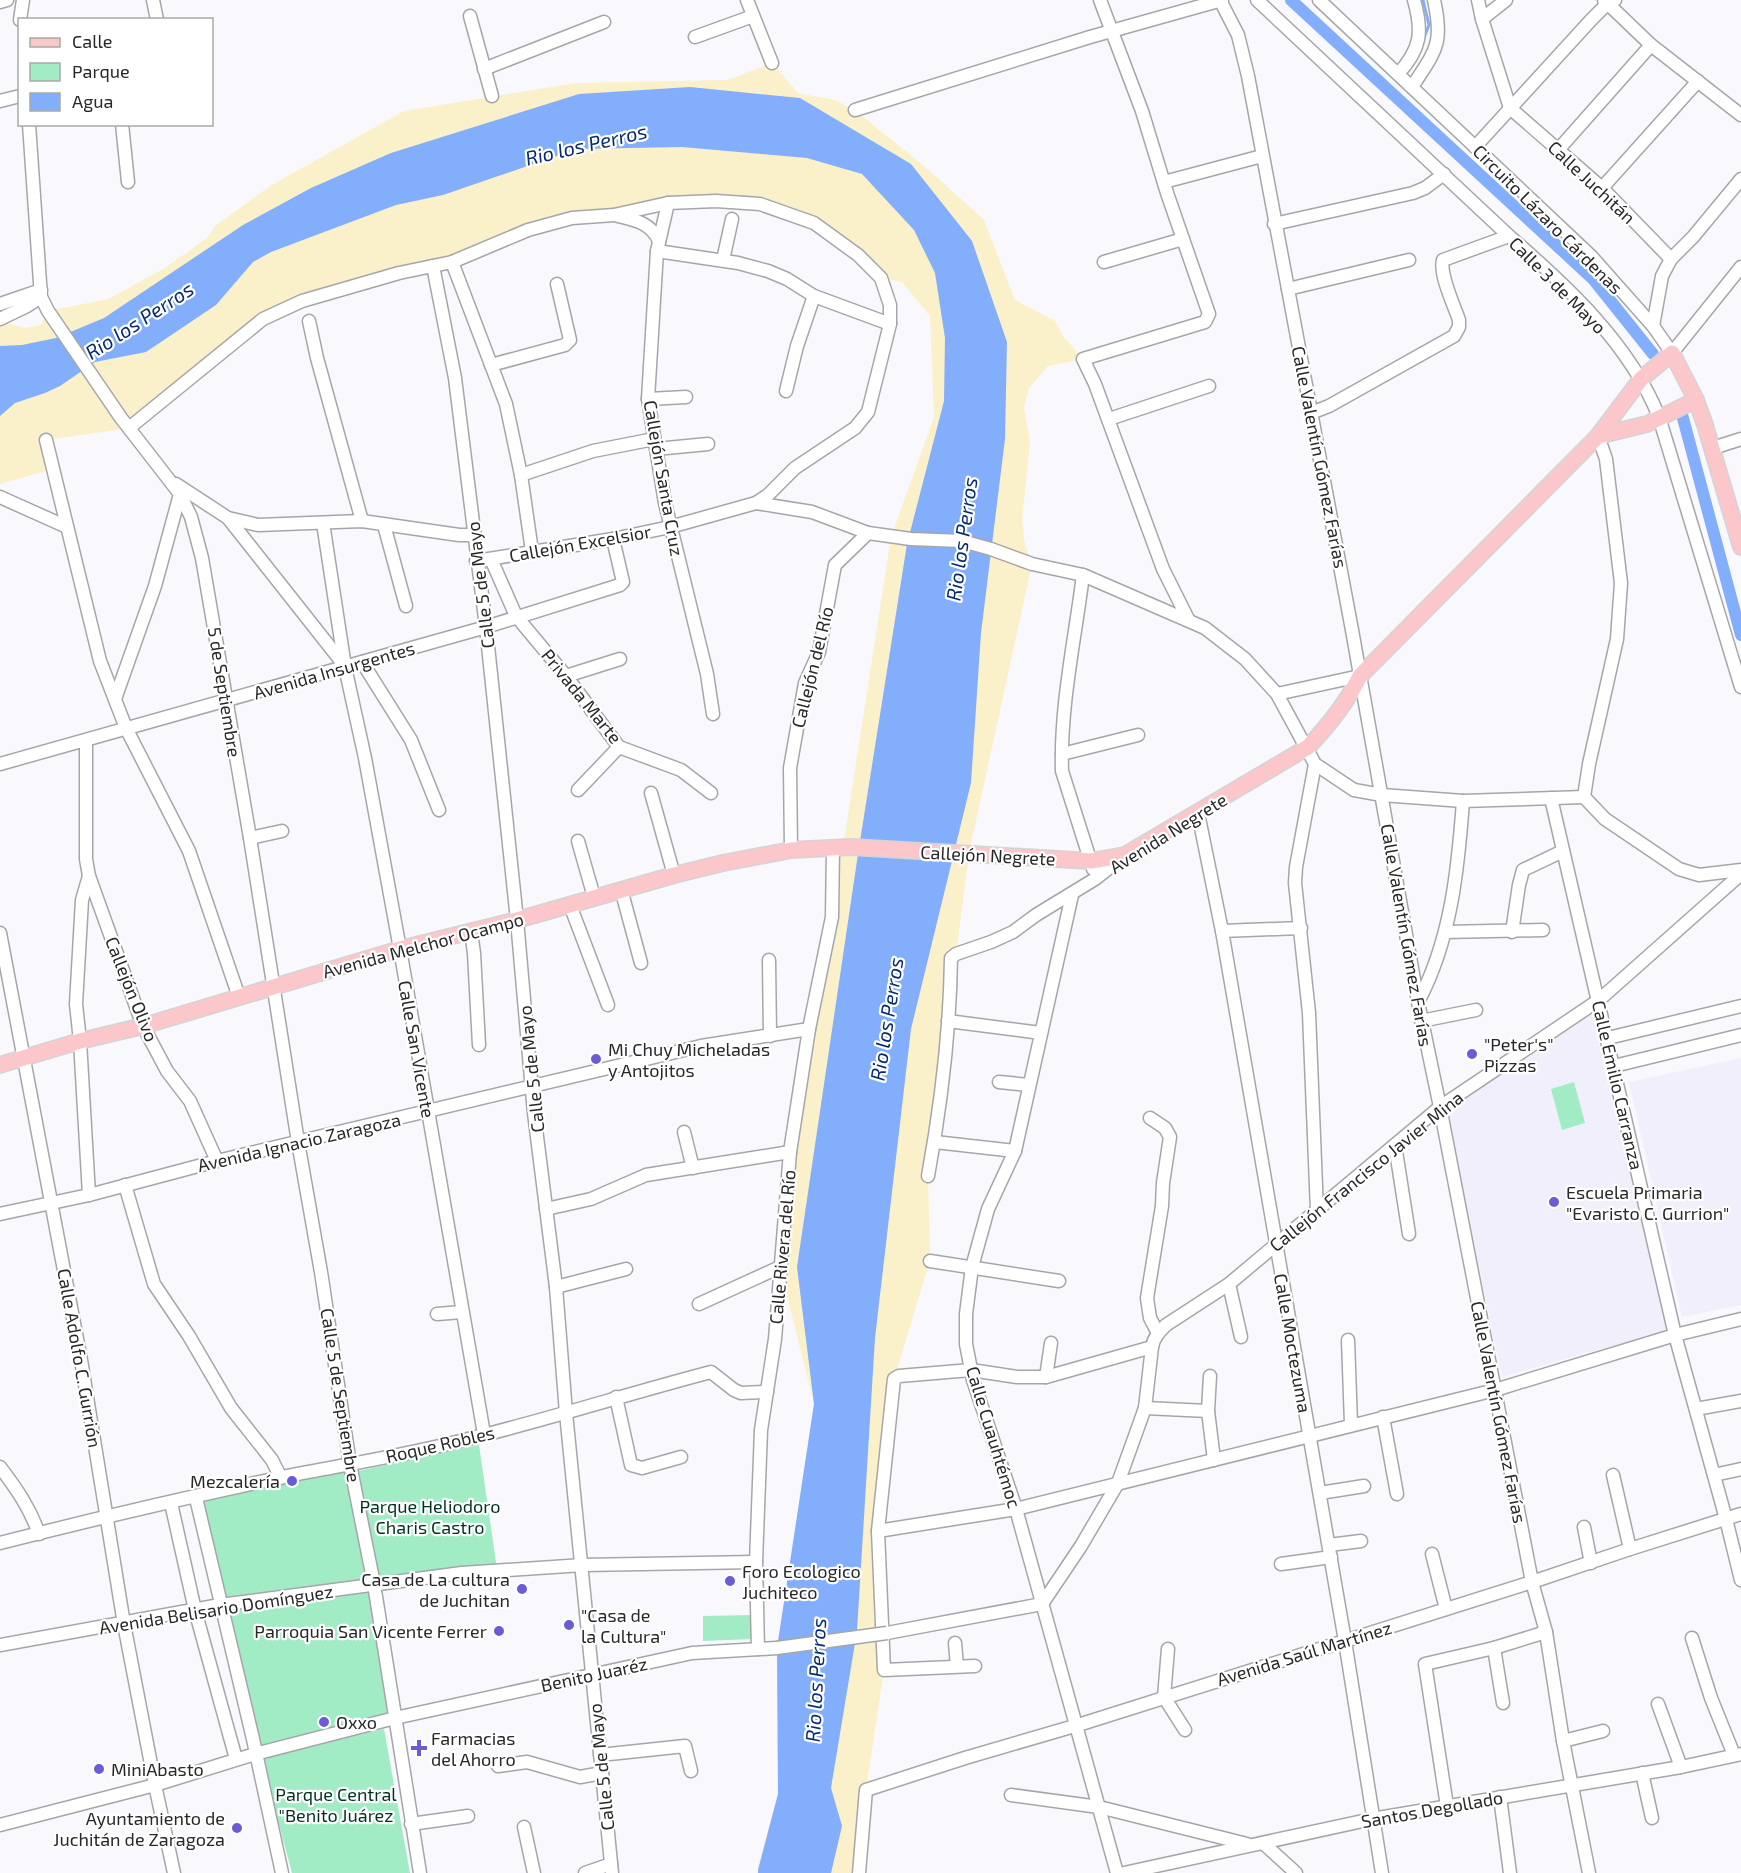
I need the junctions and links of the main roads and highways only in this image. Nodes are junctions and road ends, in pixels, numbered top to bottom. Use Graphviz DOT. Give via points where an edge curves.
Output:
graph roads {
  1 [pos="1672,353"];
  2 [pos="1696,400"];
  3 [pos="1598,436"];
  4 [pos="1741,547"];
  5 [pos="851,847"];
  6 [pos="1125,855"];
  7 [pos="0,1065"];
  1 -- 2 [label="main road, Circuito Lázaro Cárdenas"];
  1 -- 3 [label="main road, Avenida Negrete" via="1641,379"];
  2 -- 3 [label="main road" via="1647,424"];
  2 -- 4 [label="main road, Circuito Lázaro Cárdenas"];
  3 -- 6 [label="main road, Avenida Negrete" via="1360,676 1347,701 1308,747"];
  5 -- 6 [label="main road, Callejón Negrete" via="1091,861"];
  5 -- 7 [label="main road, Avenida Melchor Ocampo" via="791,850 674,875 400,949"];
}
